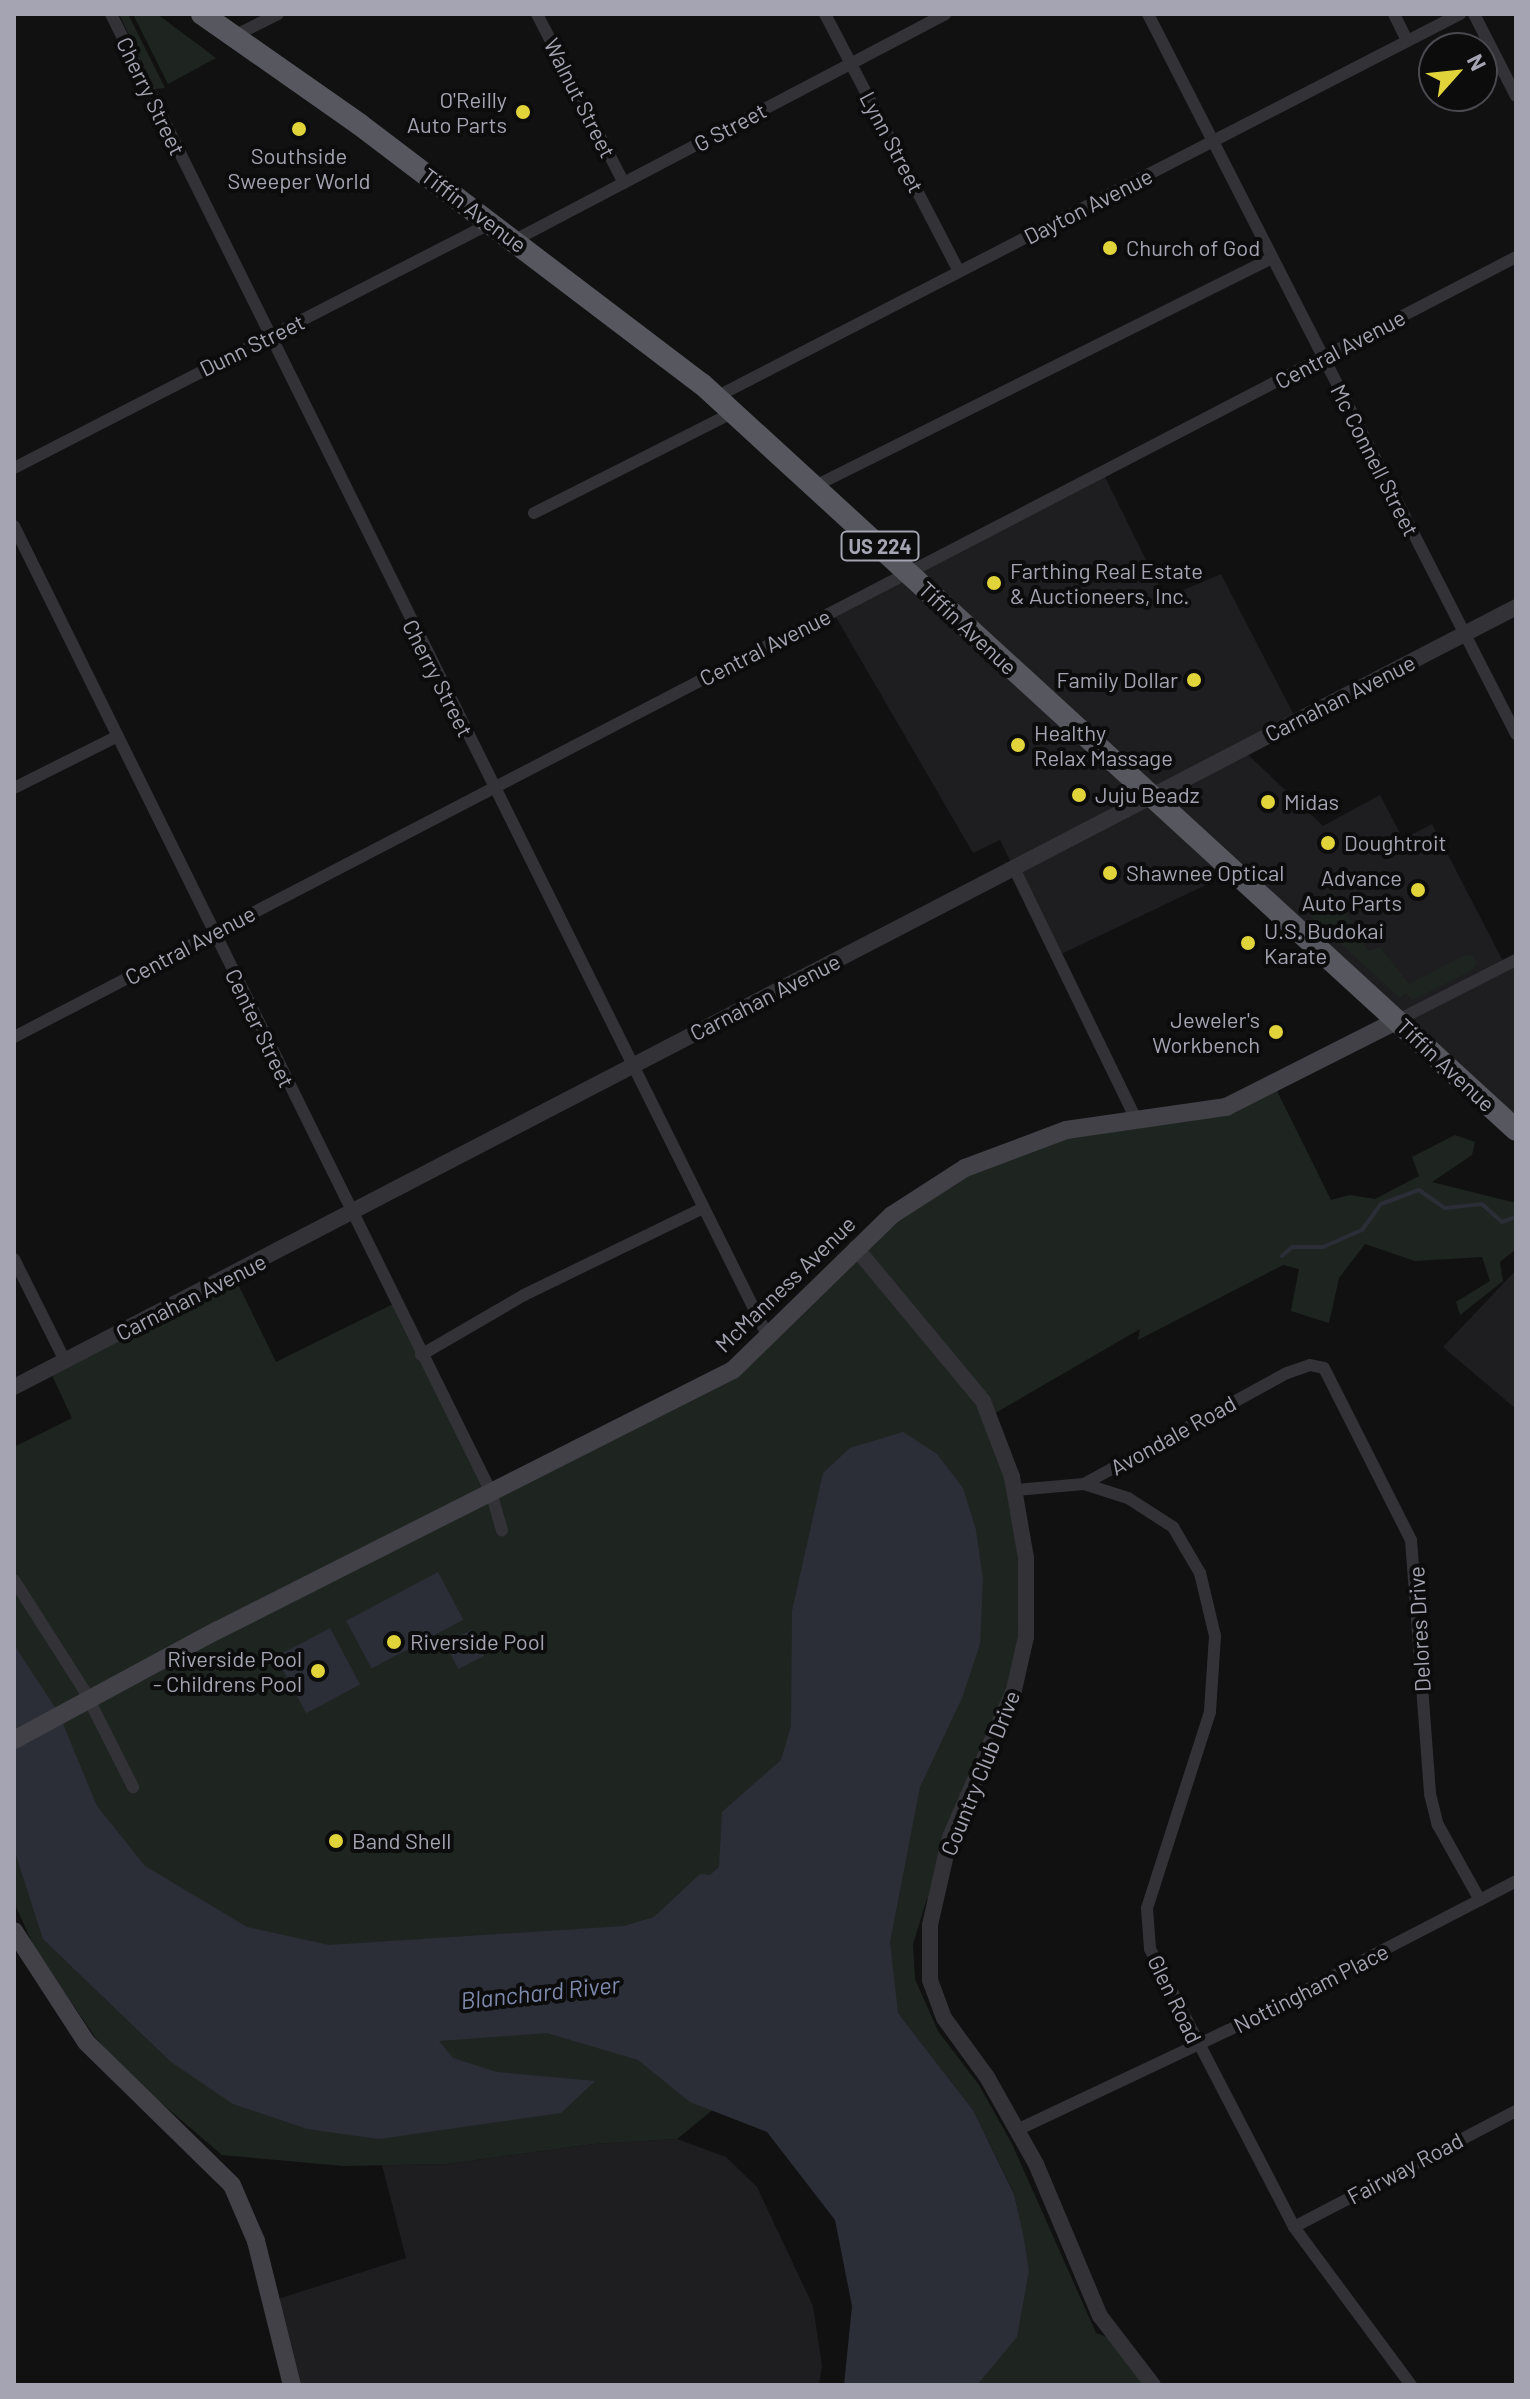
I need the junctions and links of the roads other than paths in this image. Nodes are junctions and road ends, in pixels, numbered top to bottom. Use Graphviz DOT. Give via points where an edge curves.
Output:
graph roads {
  1 [pos="111,14"];
  2 [pos="202,14"];
  3 [pos="278,14"];
  4 [pos="537,14"];
  5 [pos="825,14"];
  6 [pos="945,14"];
  7 [pos="1148,14"];
  8 [pos="1394,14"];
  9 [pos="1460,14"];
  10 [pos="1474,14"];
  11 [pos="234,36"];
  12 [pos="1407,41"];
  13 [pos="851,63"];
  14 [pos="1516,96"];
  15 [pos="1213,141"];
  16 [pos="624,183"];
  17 [pos="491,223"];
  18 [pos="515,240"];
  19 [pos="1516,257"];
  20 [pos="1272,258"];
  21 [pos="959,271"];
  22 [pos="270,337"];
  23 [pos="1323,358"];
  24 [pos="716,397"];
  25 [pos="734,412"];
  26 [pos="14,468"];
  27 [pos="815,486"];
  28 [pos="534,513"];
  29 [pos="14,526"];
  30 [pos="909,573"];
  31 [pos="1516,607"];
  32 [pos="1464,634"];
  33 [pos="1516,734"];
  34 [pos="118,736"];
  35 [pos="14,788"];
  36 [pos="493,788"];
  37 [pos="1151,797"];
  38 [pos="1014,868"];
  39 [pos="214,932"];
  40 [pos="1516,960"];
  41 [pos="1398,1020"];
  42 [pos="14,1037"];
  43 [pos="631,1066"];
  44 [pos="1136,1119"];
  45 [pos="1516,1130"];
  46 [pos="703,1208"];
  47 [pos="351,1214"];
  48 [pos="856,1248"];
  49 [pos="14,1259"];
  50 [pos="769,1339"];
  51 [pos="421,1355"];
  52 [pos="65,1361"];
  53 [pos="1324,1368"];
  54 [pos="14,1387"];
  55 [pos="1084,1484"];
  56 [pos="1016,1490"];
  57 [pos="491,1492"];
  58 [pos="502,1530"];
  59 [pos="14,1580"];
  60 [pos="14,1740"];
  61 [pos="133,1787"];
  62 [pos="1516,1881"];
  63 [pos="1480,1900"];
  64 [pos="14,1931"];
  65 [pos="1197,2044"];
  66 [pos="1516,2111"];
  67 [pos="1017,2130"];
  68 [pos="1294,2227"];
  69 [pos="292,2385"];
  70 [pos="1153,2385"];
  71 [pos="1411,2385"];
  1 -- 22 [label="street, Cherry Street"];
  2 -- 11 [label="highway, Tiffin Avenue / US 224"];
  3 -- 11 [label="street"];
  4 -- 16 [label="street, Walnut Street"];
  5 -- 13 [label="street, Lynn Street"];
  6 -- 13 [label="street, G Street"];
  7 -- 15 [label="street, Mc Connell Street"];
  8 -- 12 [label="street"];
  9 -- 12 [label="street, Dayton Avenue"];
  10 -- 14 [label="street"];
  11 -- 17 [label="highway, Tiffin Avenue / US 224"];
  12 -- 15 [label="street, Dayton Avenue"];
  13 -- 16 [label="street, G Street"];
  13 -- 21 [label="street, Lynn Street"];
  15 -- 20 [label="street, Mc Connell Street"];
  15 -- 21 [label="street, Dayton Avenue"];
  16 -- 18 [label="street, G Street"];
  17 -- 18 [label="highway, Tiffin Avenue / US 224"];
  17 -- 22 [label="street, Dunn Street"];
  18 -- 24 [label="highway, Tiffin Avenue / US 224"];
  19 -- 23 [label="street, Central Avenue"];
  20 -- 23 [label="street, Mc Connell Street"];
  20 -- 27 [label="street"];
  21 -- 24 [label="street, Dayton Avenue"];
  22 -- 26 [label="street, Dunn Street"];
  22 -- 36 [label="street, Cherry Street"];
  23 -- 30 [label="street, Central Avenue"];
  23 -- 32 [label="street, Mc Connell Street"];
  24 -- 25 [label="highway, Tiffin Avenue / US 224"];
  25 -- 27 [label="highway, Tiffin Avenue / US 224"];
  25 -- 28 [label="street"];
  27 -- 30 [label="highway, Tiffin Avenue / US 224"];
  29 -- 34 [label="street, Center Street"];
  30 -- 36 [label="street, Central Avenue"];
  30 -- 37 [label="highway, Tiffin Avenue / US 224"];
  31 -- 32 [label="street, Carnahan Avenue"];
  32 -- 33 [label="street, Mc Connell Street"];
  32 -- 37 [label="street, Carnahan Avenue"];
  34 -- 35 [label="street"];
  34 -- 39 [label="street, Center Street"];
  36 -- 39 [label="street, Central Avenue"];
  36 -- 43 [label="street, Cherry Street"];
  37 -- 38 [label="street, Carnahan Avenue"];
  37 -- 41 [label="highway, Tiffin Avenue / US 224"];
  38 -- 43 [label="street, Carnahan Avenue"];
  38 -- 44 [label="street"];
  39 -- 42 [label="street, Central Avenue"];
  39 -- 47 [label="street, Center Street"];
  40 -- 41 [label="street, McManness Avenue"];
  41 -- 44 [label="main road, McManness Avenue" via="1226,1107"];
  41 -- 45 [label="highway, Tiffin Avenue / US 224"];
  43 -- 46 [label="street, Cherry Street"];
  43 -- 47 [label="street, Carnahan Avenue"];
  44 -- 48 [label="main road, McManness Avenue" via="1066,1130 984,1159 909,1202"];
  46 -- 50 [label="street, Cherry Street"];
  46 -- 51 [label="street" via="524,1295"];
  47 -- 51 [label="street, Center Street"];
  47 -- 52 [label="street, Carnahan Avenue"];
  48 -- 50 [label="main road, McManness Avenue"];
  48 -- 56 [label="street, Country Club Drive" via="983,1401"];
  49 -- 52 [label="street"];
  50 -- 57 [label="main road, McManness Avenue" via="733,1370"];
  51 -- 57 [label="street, Center Street"];
  52 -- 54 [label="street, Carnahan Avenue"];
  53 -- 55 [label="street, Avondale Road" via="1310,1365 1287,1373"];
  53 -- 63 [label="street, Delores Drive" via="1411,1540 1430,1794 1438,1825"];
  55 -- 56 [label="street, Avondale Road"];
  55 -- 65 [label="street, Glen Road" via="1128,1498 1173,1527 1200,1573 1211,1615 1216,1669 1210,1712 1146,1918 1153,1959"];
  56 -- 67 [label="street, Country Club Drive" via="1026,1558 1026,1637 1014,1690 950,1837 927,1952 930,1980 944,2018"];
  57 -- 58 [label="street, Center Street"];
  57 -- 60 [label="main road, McManness Avenue"];
  59 -- 61 [label="street" via="84,1690"];
  62 -- 63 [label="street, Nottingham Place"];
  63 -- 65 [label="street, Nottingham Place"];
  64 -- 69 [label="main road" via="58,2005 107,2067 232,2185 256,2241"];
  65 -- 67 [label="street, Nottingham Place"];
  65 -- 68 [label="street, Glen Road"];
  66 -- 68 [label="street, Fairway Road"];
  67 -- 70 [label="street, Country Club Drive" via="1100,2316"];
  68 -- 71 [label="street, Glen Road"];
}
